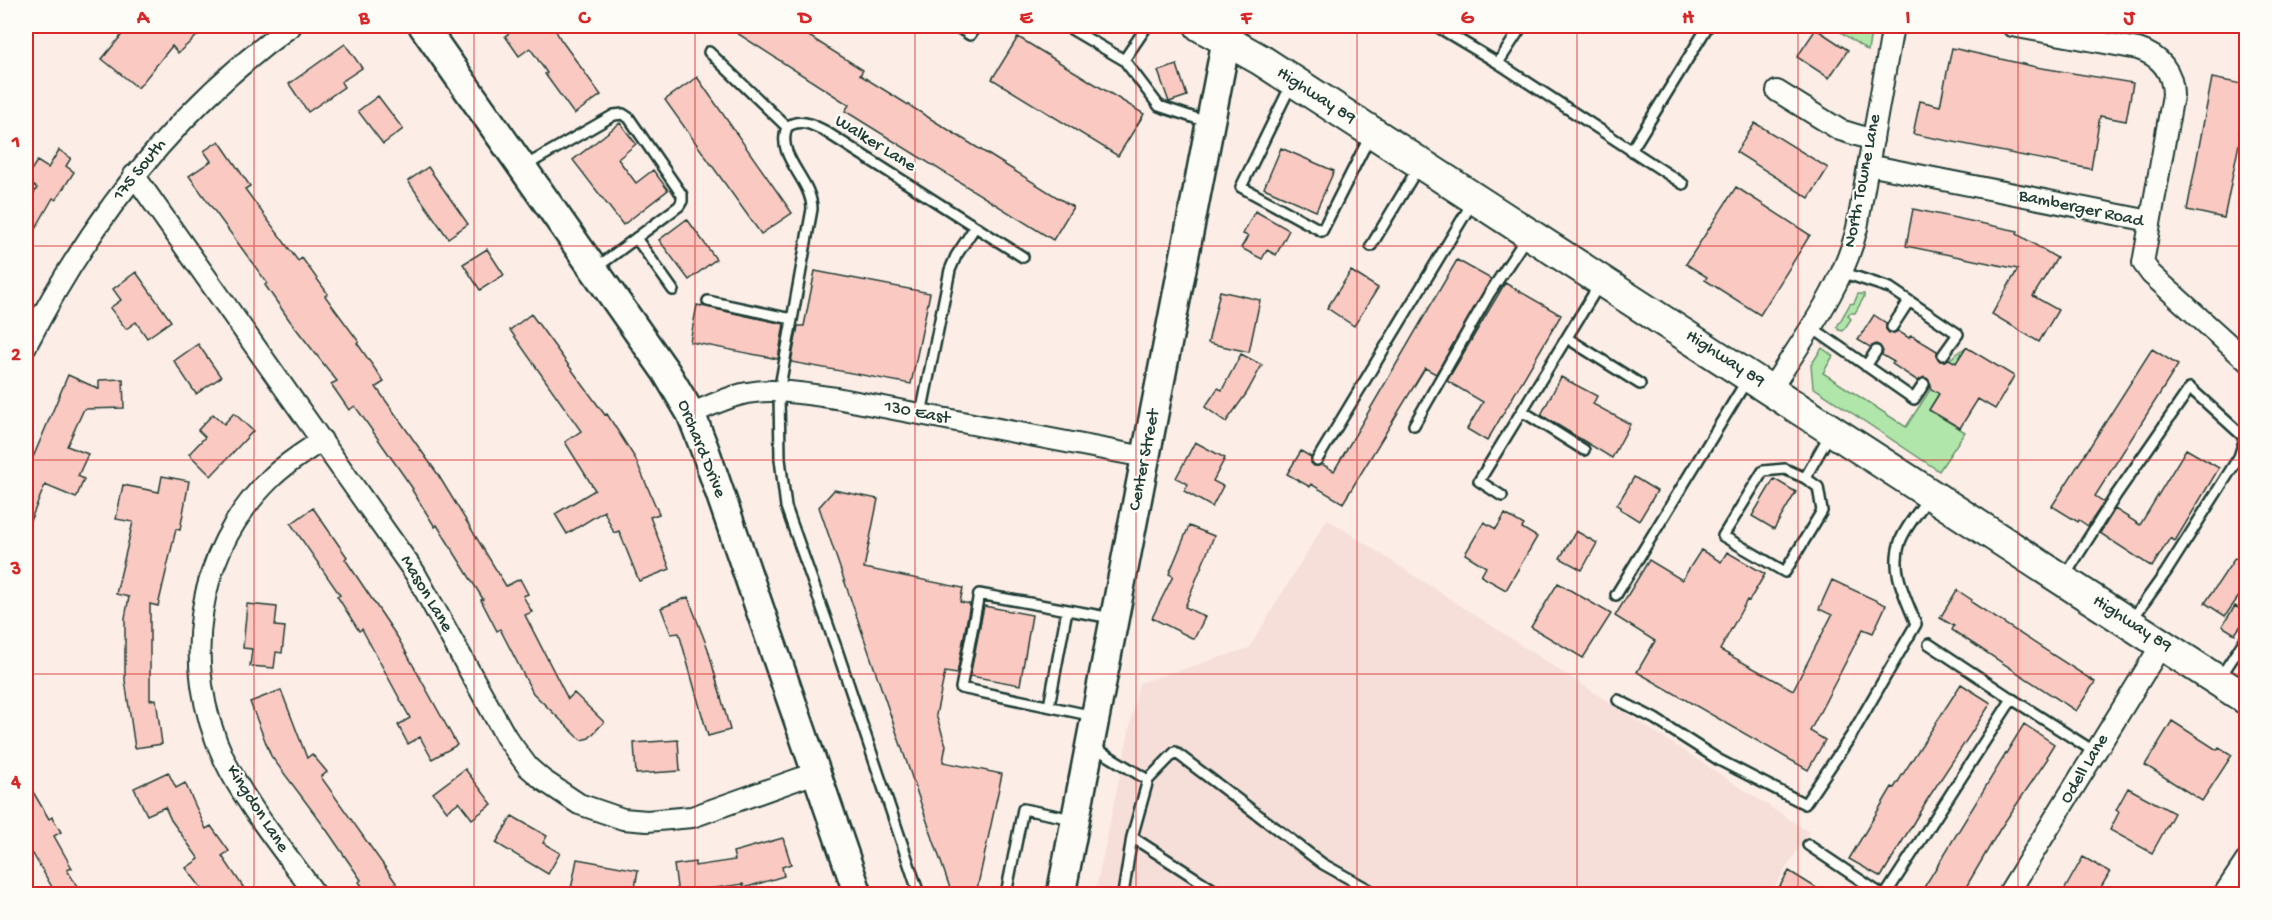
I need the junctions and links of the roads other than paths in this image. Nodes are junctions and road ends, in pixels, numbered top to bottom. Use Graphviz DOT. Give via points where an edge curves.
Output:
graph roads {
  1 [pos="291,26"];
  2 [pos="423,26"];
  3 [pos="956,26"];
  4 [pos="976,26"];
  5 [pos="1066,26"];
  6 [pos="1147,26"];
  7 [pos="1200,26"];
  8 [pos="1436,26"];
  9 [pos="1522,26"];
  10 [pos="1708,26"];
  11 [pos="1893,26"];
  12 [pos="2012,26"];
  13 [pos="1227,33"];
  14 [pos="709,52"];
  15 [pos="1124,60"];
  16 [pos="1498,63"];
  17 [pos="1293,81"];
  18 [pos="1777,91"];
  19 [pos="1209,123"];
  20 [pos="787,127"];
  21 [pos="1372,132"];
  22 [pos="1872,140"];
  23 [pos="1631,151"];
  24 [pos="1420,164"];
  25 [pos="1868,165"];
  26 [pos="523,167"];
  27 [pos="134,175"];
  28 [pos="1683,184"];
  29 [pos="1474,198"];
  30 [pos="2150,221"];
  31 [pos="975,227"];
  32 [pos="1529,233"];
  33 [pos="636,238"];
  34 [pos="1371,246"];
  35 [pos="1023,257"];
  36 [pos="594,270"];
  37 [pos="1841,272"];
  38 [pos="1602,280"];
  39 [pos="673,290"];
  40 [pos="708,301"];
  41 [pos="1909,301"];
  42 [pos="792,319"];
  43 [pos="1811,327"];
  44 [pos="1892,327"];
  45 [pos="1567,338"];
  46 [pos="26,346"];
  47 [pos="1876,351"];
  48 [pos="1943,355"];
  49 [pos="2247,360"];
  50 [pos="1866,366"];
  51 [pos="1760,382"];
  52 [pos="1640,384"];
  53 [pos="1924,384"];
  54 [pos="779,392"];
  55 [pos="1522,411"];
  56 [pos="690,414"];
  57 [pos="921,414"];
  58 [pos="1414,425"];
  59 [pos="1832,429"];
  60 [pos="322,440"];
  61 [pos="1584,450"];
  62 [pos="1145,457"];
  63 [pos="1317,460"];
  64 [pos="1806,478"];
  65 [pos="1931,494"];
  66 [pos="1502,496"];
  67 [pos="2063,579"];
  68 [pos="1616,595"];
  69 [pos="1067,610"];
  70 [pos="1114,618"];
  71 [pos="2130,623"];
  72 [pos="2247,638"];
  73 [pos="1929,644"];
  74 [pos="2162,644"];
  75 [pos="2218,680"];
  76 [pos="2012,699"];
  77 [pos="2247,699"];
  78 [pos="1618,700"];
  79 [pos="1049,706"];
  80 [pos="1095,716"];
  81 [pos="1090,744"];
  82 [pos="2095,752"];
  83 [pos="816,773"];
  84 [pos="1148,780"];
  85 [pos="1075,820"];
  86 [pos="1132,837"];
  87 [pos="1808,845"];
  88 [pos="2247,861"];
  89 [pos="315,894"];
  90 [pos="858,894"];
  91 [pos="919,894"];
  92 [pos="1006,894"];
  93 [pos="1061,894"];
  94 [pos="1123,894"];
  95 [pos="1220,894"];
  96 [pos="1377,894"];
  97 [pos="1881,894"];
  98 [pos="1886,894"];
  99 [pos="2008,894"];
  100 [pos="2224,894"];
  1 -- 27 [label="street, 175 South" via="208,96"];
  2 -- 26 [label="main road, Orchard Drive"];
  3 -- 4 [label="lane" via="970,34"];
  5 -- 15 [label="lane"];
  6 -- 15 [label="lane"];
  7 -- 13 [label="main road, Highway 89"];
  8 -- 16 [label="lane"];
  9 -- 16 [label="lane"];
  10 -- 23 [label="lane"];
  11 -- 22 [label="street, North Towne Lane"];
  12 -- 30 [label="street" via="2138,49 2153,54 2164,64 2173,95"];
  13 -- 17 [label="main road, Highway 89"];
  13 -- 19 [label="main road, Center Street"];
  14 -- 20 [label="lane"];
  15 -- 19 [label="lane" via="1159,106"];
  16 -- 23 [label="lane"];
  17 -- 21 [label="main road, Highway 89"];
  17 -- 21 [label="lane" via="1241,187 1323,231"];
  18 -- 22 [label="street" via="1840,130"];
  19 -- 62 [label="main road, Center Street"];
  20 -- 31 [label="lane, Walker Lane" via="804,123 823,130"];
  20 -- 42 [label="lane" via="787,154 810,191 812,202"];
  21 -- 24 [label="main road, Highway 89"];
  22 -- 25 [label="street, North Towne Lane"];
  23 -- 28 [label="lane"];
  24 -- 29 [label="main road, Highway 89"];
  24 -- 34 [label="lane"];
  25 -- 30 [label="street, Bamberger Road"];
  25 -- 37 [label="street, North Towne Lane" via="1854,239"];
  26 -- 33 [label="lane" via="614,115 623,114 682,195 679,206"];
  26 -- 36 [label="main road, Orchard Drive"];
  27 -- 46 [label="street, 175 South" via="70,265"];
  27 -- 60 [label="street, Mason Lane"];
  29 -- 32 [label="main road, Highway 89"];
  29 -- 63 [label="lane"];
  30 -- 49 [label="street, Bamberger Road" via="2143,263"];
  31 -- 35 [label="lane, Walker Lane"];
  31 -- 57 [label="lane" via="950,270"];
  32 -- 38 [label="main road, Highway 89"];
  32 -- 58 [label="lane"];
  33 -- 36 [label="lane"];
  33 -- 39 [label="lane"];
  36 -- 56 [label="main road, Orchard Drive" via="666,372"];
  37 -- 41 [label="lane" via="1890,288"];
  37 -- 43 [label="street, North Towne Lane"];
  38 -- 45 [label="lane"];
  38 -- 51 [label="main road, Highway 89"];
  40 -- 42 [label="lane"];
  41 -- 44 [label="lane"];
  41 -- 48 [label="lane" via="1958,334"];
  42 -- 54 [label="lane"];
  43 -- 50 [label="lane"];
  43 -- 51 [label="street, North Towne Lane"];
  45 -- 52 [label="lane"];
  45 -- 55 [label="lane"];
  47 -- 50 [label="lane"];
  50 -- 53 [label="lane" via="1914,399"];
  51 -- 59 [label="main road, Highway 89"];
  51 -- 68 [label="lane"];
  54 -- 56 [label="street, 130 East" via="749,393"];
  54 -- 57 [label="street, 130 East"];
  54 -- 91 [label="lane" via="780,459 786,507"];
  55 -- 61 [label="lane"];
  55 -- 66 [label="lane" via="1479,481"];
  56 -- 83 [label="main road, Orchard Drive"];
  57 -- 62 [label="street, 130 East"];
  59 -- 64 [label="lane"];
  59 -- 65 [label="main road, Highway 89"];
  60 -- 83 [label="street, Mason Lane" via="428,595 517,753 560,792 579,804 616,817 670,820 714,810"];
  60 -- 89 [label="street, Kingdon Lane" via="271,477 238,518 206,593 198,650 205,707 225,761"];
  62 -- 70 [label="main road, Center Street"];
  64 -- 64 [label="lane" via="1818,487 1822,511 1785,572 1723,536 1763,471 1785,469"];
  65 -- 67 [label="main road, Highway 89"];
  65 -- 78 [label="lane" via="1900,541 1896,564 1916,624 1851,736 1805,804 1719,760"];
  67 -- 71 [label="main road, Highway 89"];
  67 -- 71 [label="lane" via="2190,388 2245,438 2239,457"];
  69 -- 70 [label="lane"];
  69 -- 79 [label="lane"];
  69 -- 79 [label="lane" via="979,594 961,688"];
  70 -- 80 [label="main road, Center Street"];
  71 -- 74 [label="main road, Highway 89"];
  72 -- 75 [label="lane"];
  73 -- 76 [label="lane"];
  74 -- 75 [label="main road, Highway 89"];
  74 -- 82 [label="street, Odell Lane"];
  75 -- 77 [label="main road, Highway 89"];
  76 -- 82 [label="lane"];
  76 -- 98 [label="lane"];
  79 -- 80 [label="lane"];
  80 -- 81 [label="main road, Center Street"];
  81 -- 84 [label="lane"];
  81 -- 85 [label="main road, Center Street"];
  82 -- 99 [label="street, Odell Lane"];
  83 -- 90 [label="main road, Orchard Drive"];
  84 -- 86 [label="lane"];
  84 -- 96 [label="lane" via="1175,752 1323,864"];
  85 -- 92 [label="lane" via="1023,809"];
  85 -- 93 [label="main road, Center Street"];
  86 -- 94 [label="lane"];
  86 -- 95 [label="lane"];
  87 -- 97 [label="lane"];
  88 -- 100 [label="street"];
}
